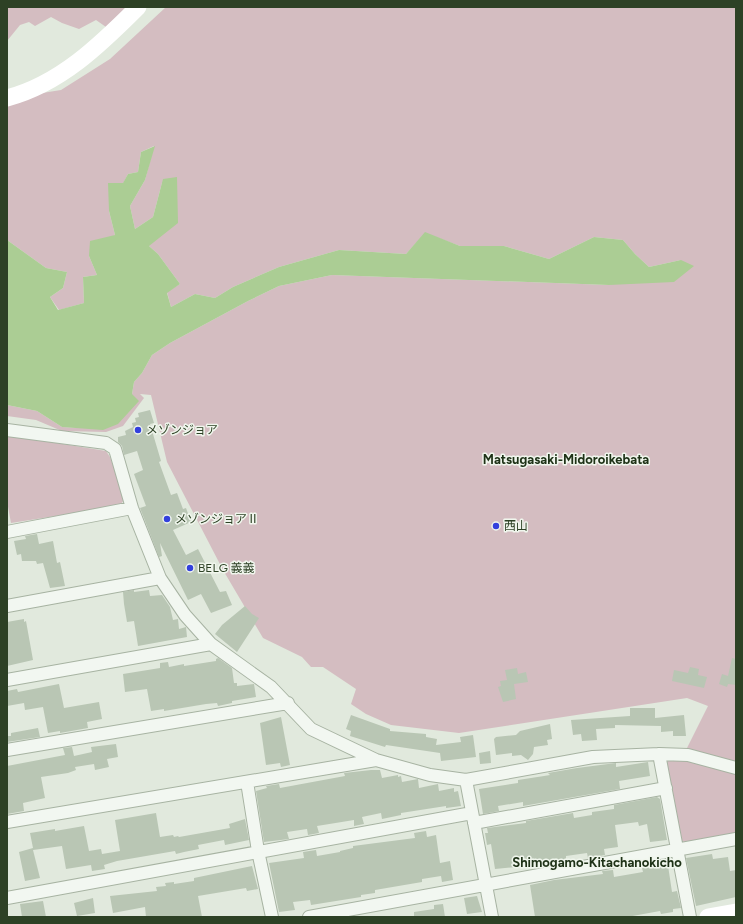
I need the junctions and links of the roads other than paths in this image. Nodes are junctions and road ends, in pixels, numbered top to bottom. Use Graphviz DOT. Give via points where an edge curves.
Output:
graph roads {
  1 [pos="138,7"];
  2 [pos="7,98"];
  3 [pos="7,430"];
  4 [pos="132,508"];
  5 [pos="7,532"];
  6 [pos="160,578"];
  7 [pos="7,606"];
  8 [pos="211,644"];
  9 [pos="7,680"];
  10 [pos="288,703"];
  11 [pos="7,750"];
  12 [pos="659,754"];
  13 [pos="376,760"];
  14 [pos="736,768"];
  15 [pos="466,780"];
  16 [pos="247,782"];
  17 [pos="666,788"];
  18 [pos="473,818"];
  19 [pos="7,822"];
  20 [pos="736,839"];
  21 [pos="677,849"];
  22 [pos="258,851"];
  23 [pos="486,885"];
  24 [pos="7,898"];
  25 [pos="736,912"];
  26 [pos="272,917"];
  27 [pos="309,917"];
  28 [pos="492,917"];
  29 [pos="690,917"];
  30 [pos="708,917"];
  1 -- 2 [label="street" via="86,56 38,87"];
  3 -- 4 [label="street" via="106,443 116,449"];
  4 -- 5 [label="street"];
  4 -- 6 [label="street"];
  6 -- 7 [label="street"];
  6 -- 8 [label="street" via="185,615"];
  8 -- 9 [label="street"];
  8 -- 10 [label="street" via="271,687"];
  10 -- 11 [label="street"];
  10 -- 13 [label="street" via="311,729"];
  12 -- 14 [label="street" via="688,755"];
  12 -- 15 [label="street" via="593,757"];
  12 -- 17 [label="street"];
  13 -- 15 [label="street" via="430,775"];
  13 -- 16 [label="street"];
  15 -- 18 [label="street"];
  16 -- 19 [label="street"];
  16 -- 22 [label="street"];
  17 -- 18 [label="street"];
  17 -- 21 [label="street"];
  18 -- 22 [label="street"];
  18 -- 23 [label="street"];
  20 -- 21 [label="street"];
  21 -- 23 [label="street"];
  21 -- 29 [label="street"];
  22 -- 24 [label="street"];
  22 -- 26 [label="street"];
  23 -- 27 [label="street"];
  23 -- 28 [label="street"];
  25 -- 30 [label="street"];
}
